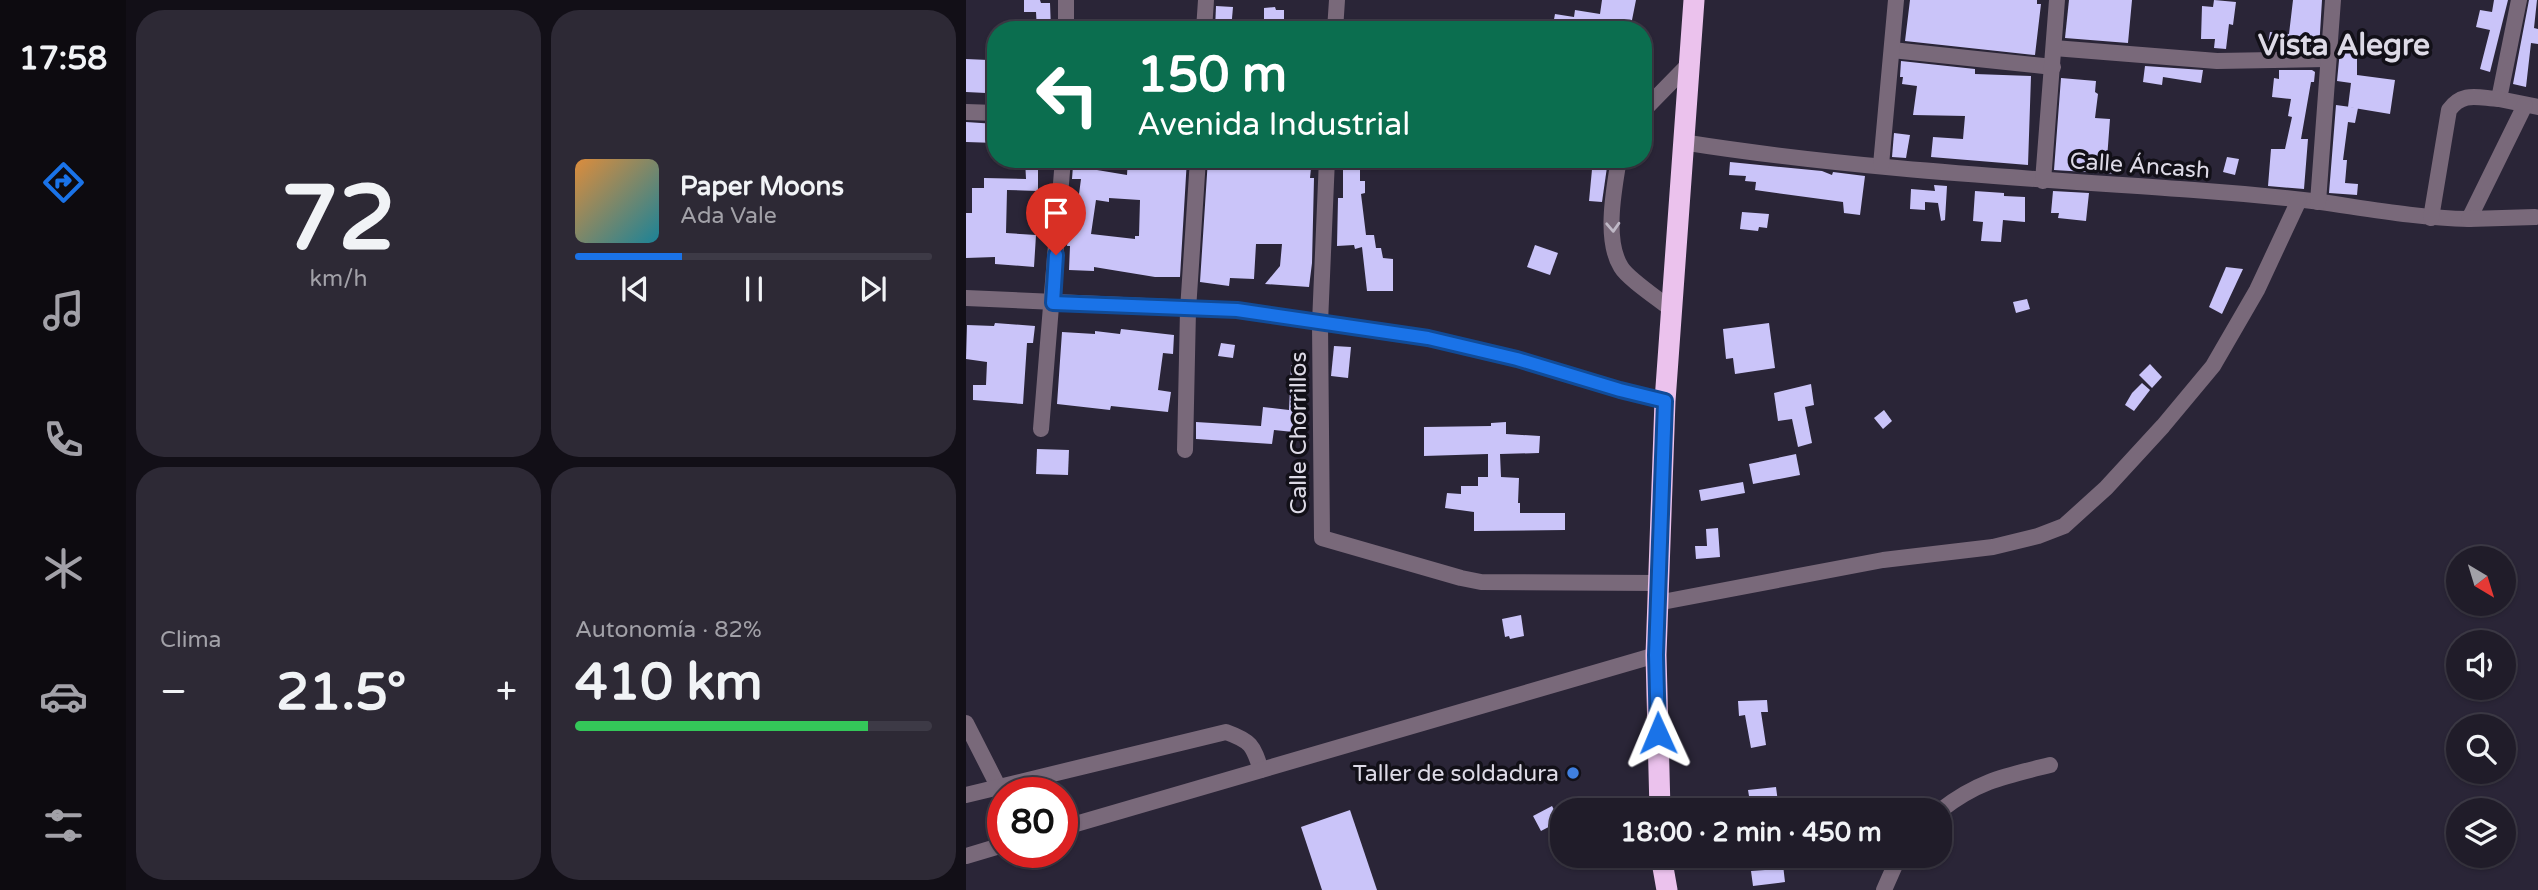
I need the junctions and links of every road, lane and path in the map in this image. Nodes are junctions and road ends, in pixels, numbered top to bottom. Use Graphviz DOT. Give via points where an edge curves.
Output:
graph roads {
  1 [pos="1066,0"];
  2 [pos="1206,0"];
  3 [pos="1337,0"];
  4 [pos="1694,0"];
  5 [pos="1896,0"];
  6 [pos="2057,0"];
  7 [pos="2333,0"];
  8 [pos="2519,0"];
  9 [pos="1066,21"];
  10 [pos="1205,21"];
  11 [pos="1336,21"];
  12 [pos="2054,48"];
  13 [pos="1892,50"];
  14 [pos="2327,59"];
  15 [pos="1688,65"];
  16 [pos="2053,66"];
  17 [pos="2498,99"];
  18 [pos="1652,102"];
  19 [pos="2531,106"];
  20 [pos="966,112"];
  21 [pos="987,113"];
  22 [pos="1682,142"];
  23 [pos="1881,165"];
  24 [pos="1062,168"];
  25 [pos="1197,168"];
  26 [pos="1327,168"];
  27 [pos="1618,168"];
  28 [pos="2043,181"];
  29 [pos="2299,200"];
  30 [pos="2318,202"];
  31 [pos="2535,217"];
  32 [pos="2431,218"];
  33 [pos="2469,219"];
  34 [pos="966,298"];
  35 [pos="1053,303"];
  36 [pos="1188,310"];
  37 [pos="1672,310"];
  38 [pos="1320,323"];
  39 [pos="1665,401"];
  40 [pos="1041,429"];
  41 [pos="1185,450"];
  42 [pos="1658,593"];
  43 [pos="1656,655"];
  44 [pos="966,723"];
  45 [pos="2050,765"];
  46 [pos="1261,770"];
  47 [pos="993,777"];
  48 [pos="1056,777"];
  49 [pos="987,793"];
  50 [pos="966,795"];
  51 [pos="1660,798"];
  52 [pos="1952,802"];
  53 [pos="1078,823"];
  54 [pos="987,850"];
  55 [pos="966,856"];
  56 [pos="1663,868"];
  57 [pos="1894,868"];
  58 [pos="1667,890"];
  59 [pos="1884,890"];
  1 -- 9 [label="street"];
  2 -- 10 [label="street"];
  3 -- 11 [label="street"];
  4 -- 15 [label="highway"];
  5 -- 13 [label="street"];
  6 -- 12 [label="street"];
  7 -- 14 [label="street"];
  8 -- 17 [label="street"];
  12 -- 14 [label="street" via="2217,61"];
  12 -- 16 [label="street"];
  13 -- 16 [label="street"];
  13 -- 23 [label="street"];
  14 -- 30 [label="street"];
  15 -- 18 [label="street"];
  15 -- 22 [label="highway"];
  16 -- 28 [label="street"];
  17 -- 19 [label="street"];
  17 -- 32 [label="street" via="2463,97 2449,110"];
  19 -- 33 [label="street"];
  20 -- 21 [label="street"];
  22 -- 23 [label="street, Calle Áncash"];
  22 -- 37 [label="highway"];
  23 -- 28 [label="street, Calle Áncash"];
  24 -- 35 [label="street"];
  25 -- 36 [label="street"];
  26 -- 38 [label="street, Calle Chorrillos"];
  27 -- 37 [label="street, one-way" via="1612,208 1614,246 1622,268"];
  28 -- 29 [label="street, Calle Áncash"];
  29 -- 30 [label="street, Calle Áncash"];
  29 -- 42 [label="street" via="2258,290 2213,366 2106,488 2064,526 1993,547"];
  30 -- 32 [label="street, Calle Áncash"];
  31 -- 33 [label="street, Calle Áncash"];
  32 -- 33 [label="street, Calle Áncash"];
  34 -- 35 [label="street"];
  35 -- 36 [label="street"];
  35 -- 40 [label="street"];
  36 -- 38 [label="street" via="1237,310"];
  36 -- 41 [label="street"];
  37 -- 39 [label="highway"];
  38 -- 39 [label="street" via="1428,338"];
  38 -- 42 [label="street, Calle Chorrillos" via="1322,538 1471,580"];
  39 -- 42 [label="highway"];
  42 -- 43 [label="highway"];
  43 -- 46 [label="street"];
  43 -- 51 [label="highway"];
  44 -- 47 [label="street"];
  45 -- 52 [label="street" via="1991,779"];
  46 -- 48 [label="street" via="1246,739 1226,732"];
  46 -- 53 [label="street"];
  49 -- 50 [label="street"];
  54 -- 55 [label="street"];
  56 -- 58 [label="highway"];
  57 -- 59 [label="street"];
}
